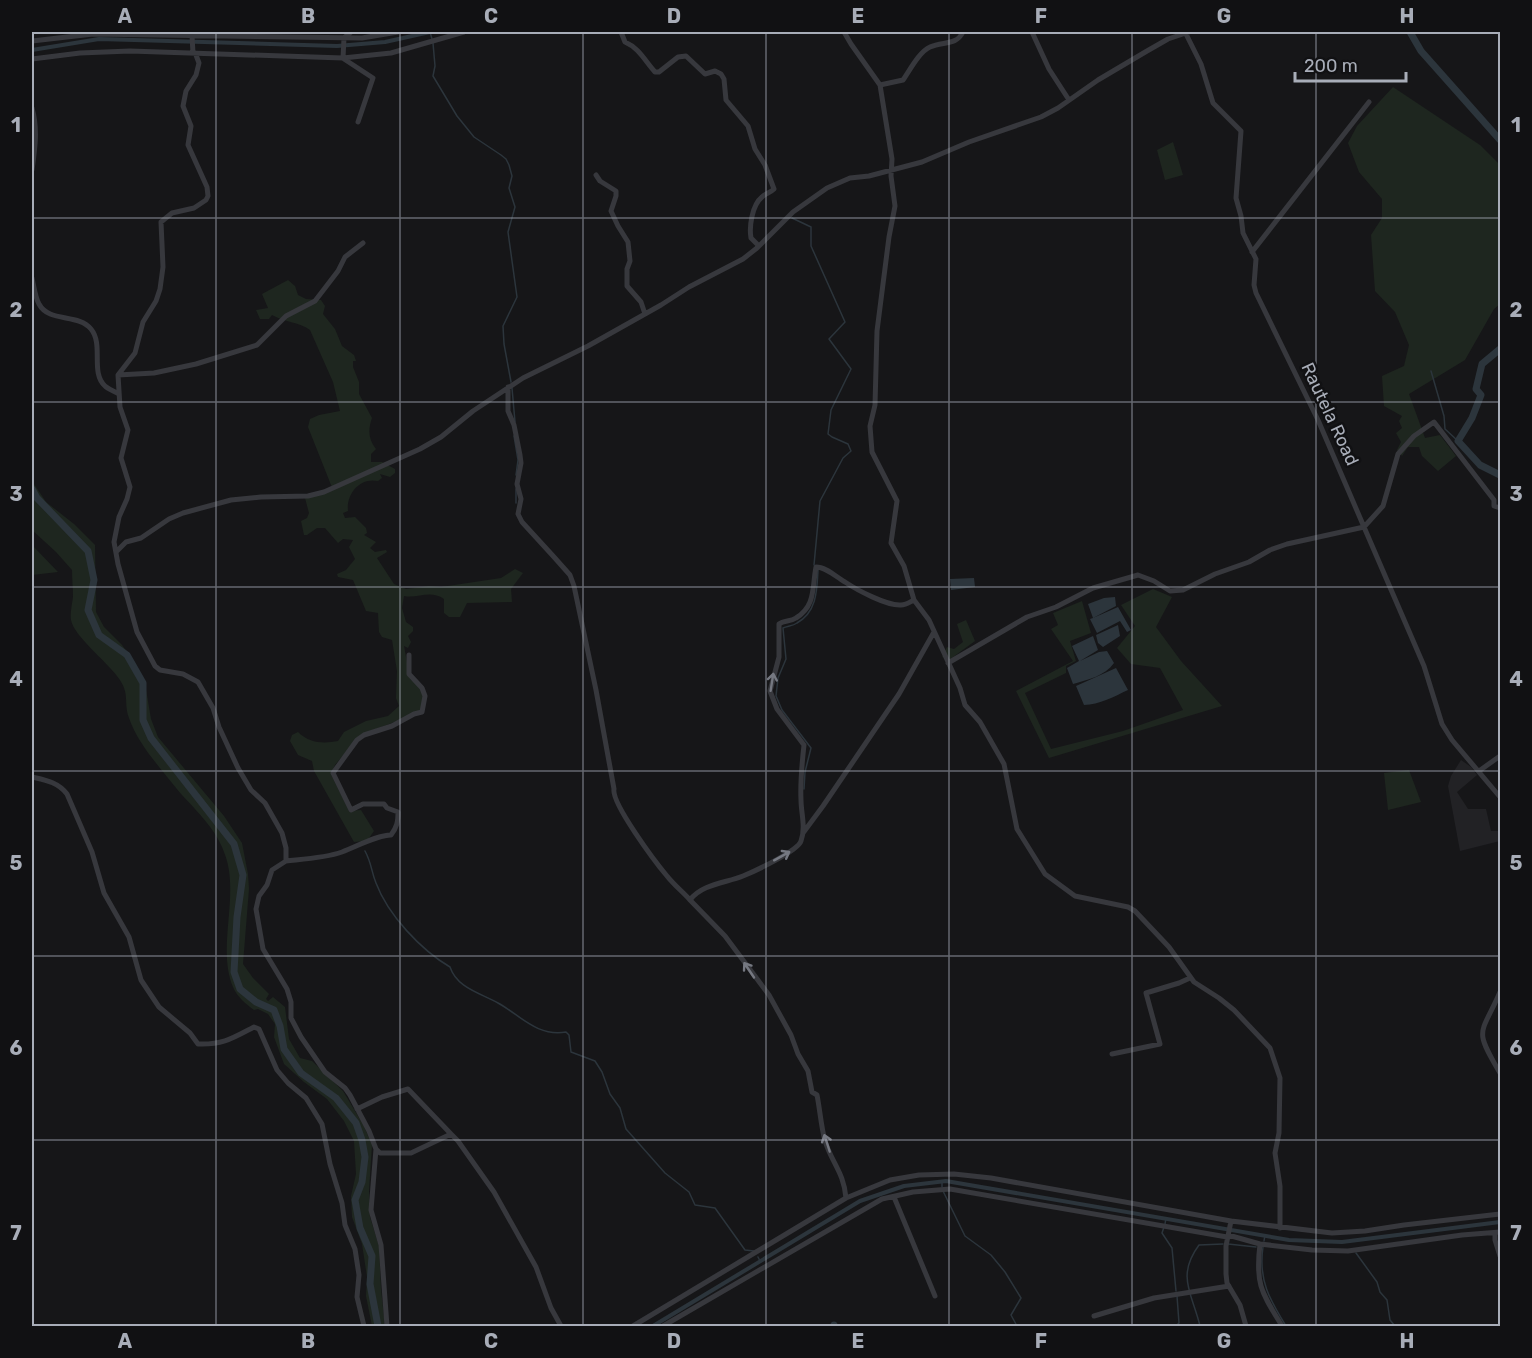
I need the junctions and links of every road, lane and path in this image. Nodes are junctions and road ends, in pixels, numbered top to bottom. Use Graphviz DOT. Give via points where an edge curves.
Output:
graph roads {
  1 [pos="49,32"];
  2 [pos="351,32"];
  3 [pos="398,32"];
  4 [pos="464,32"];
  5 [pos="621,32"];
  6 [pos="844,32"];
  7 [pos="963,32"];
  8 [pos="1032,32"];
  9 [pos="1186,32"];
  10 [pos="190,34"];
  11 [pos="48,39"];
  12 [pos="343,40"];
  13 [pos="32,41"];
  14 [pos="195,54"];
  15 [pos="343,56"];
  16 [pos="32,59"];
  17 [pos="880,85"];
  18 [pos="1069,100"];
  19 [pos="1369,102"];
  20 [pos="32,108"];
  21 [pos="358,122"];
  22 [pos="32,170"];
  23 [pos="892,170"];
  24 [pos="596,176"];
  25 [pos="363,243"];
  26 [pos="759,246"];
  27 [pos="1252,252"];
  28 [pos="32,278"];
  29 [pos="645,314"];
  30 [pos="118,375"];
  31 [pos="508,387"];
  32 [pos="117,393"];
  33 [pos="1500,508"];
  34 [pos="1364,527"];
  35 [pos="116,552"];
  36 [pos="914,600"];
  37 [pos="934,632"];
  38 [pos="409,655"];
  39 [pos="948,663"];
  40 [pos="1500,756"];
  41 [pos="1479,771"];
  42 [pos="32,777"];
  43 [pos="1500,797"];
  44 [pos="803,833"];
  45 [pos="286,861"];
  46 [pos="690,900"];
  47 [pos="1190,978"];
  48 [pos="1500,992"];
  49 [pos="1112,1054"];
  50 [pos="1500,1073"];
  51 [pos="357,1109"];
  52 [pos="451,1134"];
  53 [pos="376,1149"];
  54 [pos="894,1197"];
  55 [pos="846,1198"];
  56 [pos="1500,1214"];
  57 [pos="1280,1228"];
  58 [pos="1229,1230"];
  59 [pos="1498,1233"];
  60 [pos="1260,1244"];
  61 [pos="1500,1256"];
  62 [pos="1229,1286"];
  63 [pos="935,1296"];
  64 [pos="1094,1316"];
  65 [pos="364,1326"];
  66 [pos="387,1326"];
  67 [pos="561,1326"];
  68 [pos="633,1326"];
  69 [pos="663,1326"];
  70 [pos="1246,1326"];
  71 [pos="1282,1326"];
  1 -- 11 [label="street"];
  2 -- 12 [label="street"];
  3 -- 12 [label="street"];
  4 -- 15 [label="street" via="391,53"];
  5 -- 26 [label="street" via="625,42 633,45 655,72 686,56 705,74 721,74 726,100 748,126 774,189 756,204 751,238"];
  6 -- 17 [label="street"];
  7 -- 17 [label="street" via="952,43 927,49 903,80"];
  8 -- 18 [label="street" via="1048,69"];
  9 -- 18 [label="street" via="1147,51"];
  9 -- 27 [label="street, Rautela Road" via="1214,104 1241,131 1236,198 1243,233"];
  10 -- 11 [label="street" via="93,34"];
  10 -- 12 [label="street"];
  10 -- 14 [label="street"];
  11 -- 13 [label="street"];
  12 -- 15 [label="street"];
  14 -- 15 [label="street"];
  14 -- 16 [label="street" via="80,53"];
  14 -- 30 [label="street" via="199,63 183,106 191,126 188,145 208,196 194,208 172,213 161,222 160,289 143,322 135,353"];
  15 -- 21 [label="street" via="373,78"];
  17 -- 23 [label="street"];
  18 -- 23 [label="street" via="1041,117"];
  19 -- 27 [label="street"];
  20 -- 22 [label="street" via="36,144"];
  23 -- 26 [label="street" via="850,178 827,188 793,212"];
  23 -- 36 [label="street" via="895,206 877,331 875,405 870,426 872,452 897,501 891,543 904,566"];
  24 -- 29 [label="street" via="616,190 611,210 628,242 627,286 641,302"];
  25 -- 30 [label="street" via="345,257 315,301 286,316 257,345 154,374"];
  26 -- 29 [label="street"];
  27 -- 34 [label="street, Rautela Road" via="1256,259 1256,293 1318,420"];
  28 -- 32 [label="street" via="38,304 46,312 85,323 93,331 99,376 105,386"];
  29 -- 31 [label="street"];
  30 -- 32 [label="street"];
  31 -- 35 [label="street" via="420,449 324,492 231,501 183,513 141,538 126,542"];
  31 -- 46 [label="street" via="508,411 521,463 518,514 570,575 574,586 614,789 612,795 649,853"];
  32 -- 35 [label="street" via="128,429 121,458 130,487 116,530"];
  33 -- 34 [label="street" via="1494,506 1494,500 1434,422 1398,454 1383,506"];
  34 -- 39 [label="street" via="1287,544 1183,590 1170,591 1138,575 1093,588 1027,617"];
  34 -- 41 [label="street, Rautela Road" via="1424,666 1442,724"];
  35 -- 45 [label="street" via="145,649 160,670 183,674 198,682 238,768 282,832"];
  36 -- 37 [label="street"];
  44 -- 36 [label="street, one-way" via="804,745 777,709 770,690 779,657 779,624 794,620 812,602 819,566 888,602 903,605"];
  37 -- 39 [label="street"];
  37 -- 44 [label="street" via="899,694"];
  38 -- 45 [label="street" via="409,674 426,696 422,712 364,735 333,773 351,810 363,804 384,804 398,812 395,829 391,835 342,852"];
  39 -- 47 [label="street" via="965,705 980,722 1004,764 1017,829 1045,874 1075,896 1135,911 1169,947"];
  40 -- 41 [label="street"];
  41 -- 43 [label="street, Rautela Road"];
  42 -- 65 [label="street" via="54,783 67,794 92,852 104,893 129,937 141,980 159,1007 198,1044 213,1045 254,1027 259,1029 278,1070 315,1111 322,1124 345,1225 355,1249 357,1297"];
  46 -- 44 [label="street, one-way" via="704,889 743,876 789,852 800,845"];
  45 -- 51 [label="street" via="272,870 259,896 256,909 262,948 287,989 291,1018 301,1036 325,1072 345,1088"];
  55 -- 46 [label="street, one-way" via="840,1170 825,1140 817,1095 812,1092 808,1071 791,1035 769,995 725,936"];
  47 -- 49 [label="street" via="1146,993 1160,1044"];
  47 -- 57 [label="street" via="1234,1010 1270,1048 1280,1078 1275,1153"];
  48 -- 50 [label="street" via="1481,1035"];
  51 -- 52 [label="street" via="408,1089"];
  51 -- 53 [label="street"];
  52 -- 53 [label="street" via="411,1153 380,1154"];
  52 -- 67 [label="street" via="494,1192 536,1267"];
  53 -- 66 [label="street" via="370,1210 381,1245"];
  54 -- 58 [label="street" via="950,1189"];
  54 -- 63 [label="street"];
  54 -- 69 [label="street" via="882,1199"];
  55 -- 58 [label="street" via="890,1180 954,1174 991,1178"];
  55 -- 68 [label="street"];
  56 -- 57 [label="street" via="1365,1231 1332,1233"];
  57 -- 58 [label="street"];
  58 -- 60 [label="street"];
  58 -- 62 [label="street"];
  59 -- 60 [label="street" via="1348,1251"];
  59 -- 61 [label="street" via="1495,1240"];
  60 -- 71 [label="street" via="1258,1277 1262,1293"];
  62 -- 64 [label="street" via="1154,1298"];
  62 -- 70 [label="street"];
}
